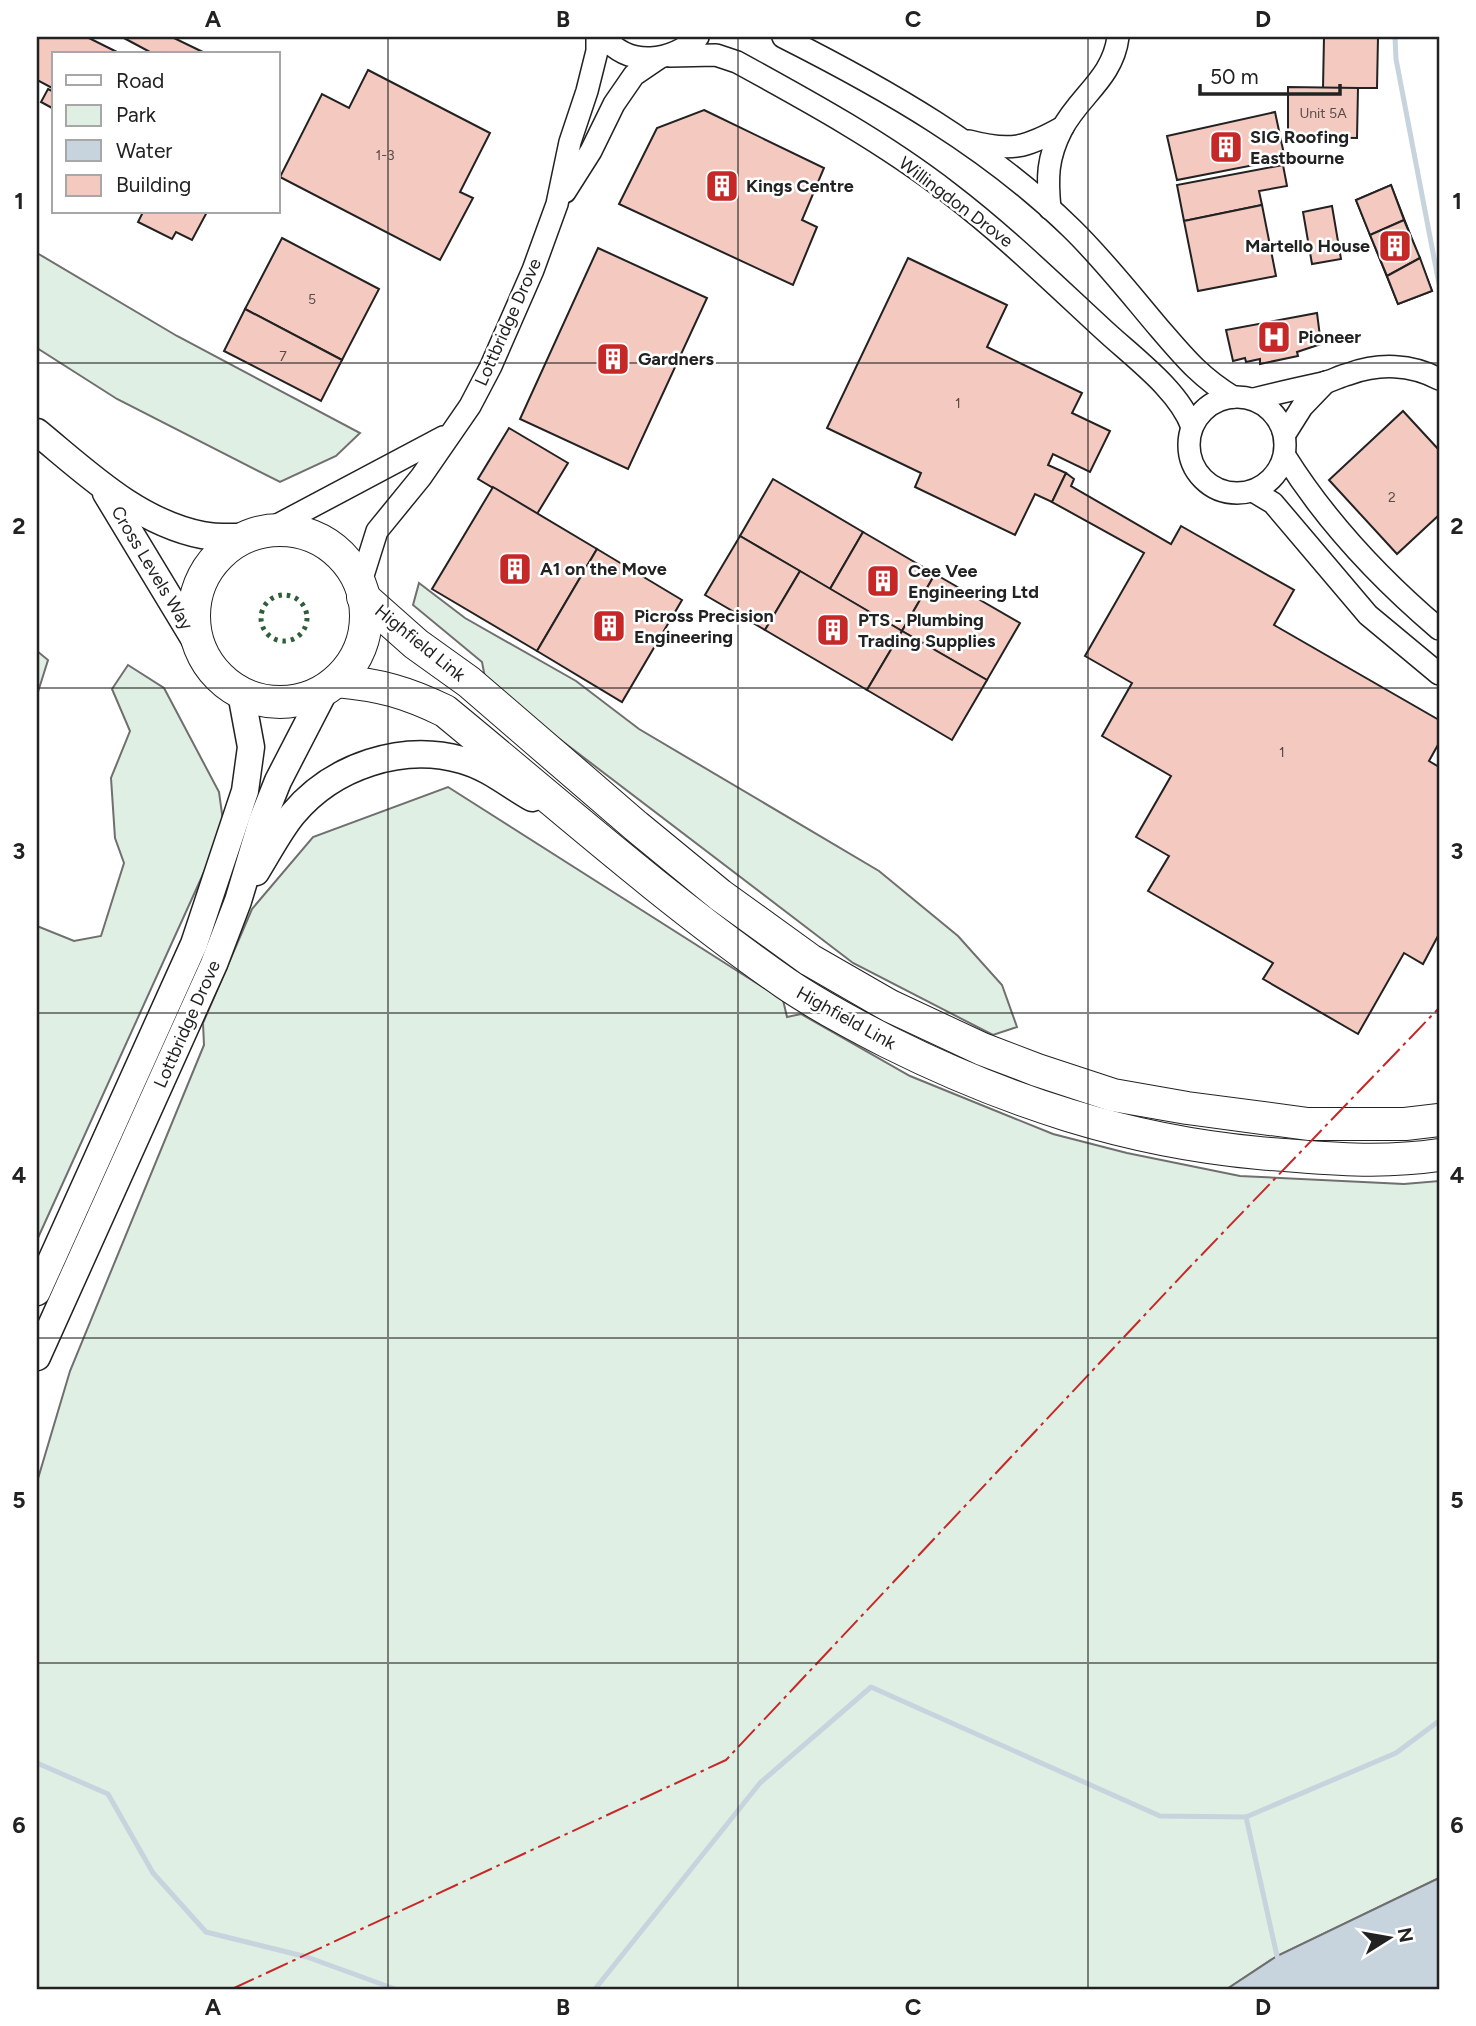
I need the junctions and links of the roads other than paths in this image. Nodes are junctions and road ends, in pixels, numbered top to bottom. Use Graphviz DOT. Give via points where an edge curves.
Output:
graph roads {
  1 [pos="597,37"];
  2 [pos="604,37"];
  3 [pos="698,37"];
  4 [pos="783,37"];
  5 [pos="1118,37"];
  6 [pos="664,57"];
  7 [pos="1063,127"];
  8 [pos="961,139"];
  9 [pos="557,204"];
  10 [pos="1051,209"];
  11 [pos="1439,379"];
  12 [pos="1326,382"];
  13 [pos="1243,398"];
  14 [pos="1192,427"];
  15 [pos="37,432"];
  16 [pos="448,434"];
  17 [pos="1285,434"];
  18 [pos="1285,456"];
  19 [pos="103,486"];
  20 [pos="1253,491"];
  21 [pos="256,534"];
  22 [pos="361,591"];
  23 [pos="1439,629"];
  24 [pos="201,650"];
  25 [pos="1439,674"];
  26 [pos="332,684"];
  27 [pos="241,693"];
  28 [pos="589,831"];
  29 [pos="238,901"];
  30 [pos="1439,1120"];
  31 [pos="1439,1155"];
  32 [pos="37,1292"];
  33 [pos="37,1357"];
  1 -- 9 [label="street, Lottbridge Drove"];
  2 -- 6 [label="street, Willingdon Drove" via="641,58"];
  3 -- 6 [label="street, Lottbridge Drove"];
  4 -- 8 [label="street" via="840,65"];
  5 -- 7 [label="street" via="1116,53 1102,77"];
  6 -- 9 [label="street, Lottbridge Drove" via="634,75"];
  6 -- 14 [label="street, Willingdon Drove" via="716,55 737,62 865,134 949,193 1027,257 1180,401"];
  7 -- 8 [label="street" via="1040,140 1009,148"];
  7 -- 10 [label="street" via="1047,176"];
  8 -- 10 [label="street"];
  9 -- 16 [label="street, Lottbridge Drove" via="491,366 470,407"];
  10 -- 13 [label="street" via="1197,373"];
  11 -- 12 [label="street" via="1425,371 1392,366"];
  12 -- 13 [label="street"];
  12 -- 17 [label="street"];
  13 -- 14 [label="street" via="1208,406"];
  13 -- 17 [label="street" via="1268,407"];
  14 -- 20 [label="street" via="1189,452 1200,476 1224,492"];
  15 -- 19 [label="main road, Cross Levels Way"];
  16 -- 21 [label="street, Lottbridge Drove"];
  16 -- 22 [label="street, Lottbridge Drove" via="421,477 377,531"];
  17 -- 18 [label="street"];
  18 -- 20 [label="street" via="1273,478"];
  18 -- 23 [label="street" via="1347,541 1393,590"];
  19 -- 21 [label="main road, Cross Levels Way" via="170,527 205,536"];
  19 -- 24 [label="main road, Cross Levels Way"];
  20 -- 25 [label="street" via="1273,503 1368,615"];
  21 -- 22 [label="highway" via="289,530 312,536 348,564"];
  21 -- 24 [label="highway" via="226,548 200,584 194,606"];
  22 -- 26 [label="highway" via="366,619 362,640 353,660"];
  22 -- 30 [label="highway, Highfield Link" via="416,644 469,681 720,895 810,960 890,1006 1037,1070 1113,1095 1308,1124"];
  24 -- 27 [label="highway" via="218,675"];
  26 -- 27 [label="highway" via="306,698 285,702"];
  26 -- 28 [label="highway, Highfield Link" via="380,686 411,694 445,711"];
  26 -- 29 [label="main road, Lottbridge Drove" via="278,780"];
  27 -- 32 [label="main road, Lottbridge Drove" via="251,747 245,791 194,944"];
  28 -- 29 [label="main road" via="463,760 427,754 386,757 352,769 321,788 294,813"];
  28 -- 31 [label="highway, Highfield Link" via="787,984 935,1066 1007,1096 1104,1126 1227,1150 1348,1160"];
  29 -- 33 [label="main road, Lottbridge Drove"];
}
